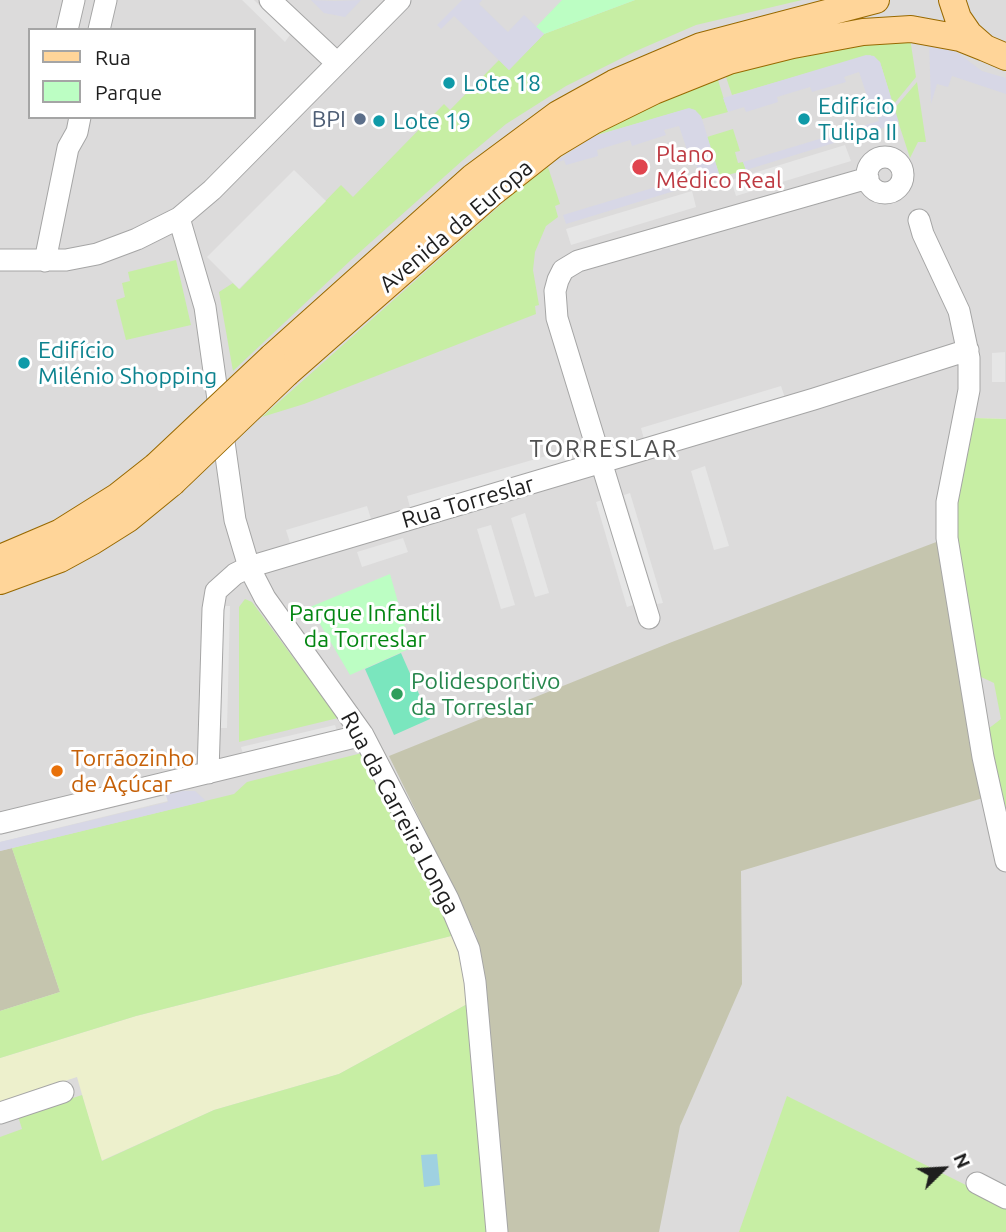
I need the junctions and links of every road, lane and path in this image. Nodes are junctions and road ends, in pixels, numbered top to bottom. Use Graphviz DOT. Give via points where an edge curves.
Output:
graph roads {
  1 [pos="74,0"];
  2 [pos="106,0"];
  3 [pos="270,0"];
  4 [pos="400,0"];
  5 [pos="952,0"];
  6 [pos="873,1"];
  7 [pos="67,28"];
  8 [pos="99,28"];
  9 [pos="995,52"];
  10 [pos="337,63"];
  11 [pos="66,119"];
  12 [pos="80,119"];
  13 [pos="68,148"];
  14 [pos="868,178"];
  15 [pos="179,218"];
  16 [pos="919,220"];
  17 [pos="0,260"];
  18 [pos="45,261"];
  19 [pos="968,349"];
  20 [pos="280,365"];
  21 [pos="602,462"];
  22 [pos="164,475"];
  23 [pos="0,558"];
  24 [pos="248,567"];
  25 [pos="0,581"];
  26 [pos="649,618"];
  27 [pos="363,735"];
  28 [pos="208,773"];
  29 [pos="0,823"];
  30 [pos="1006,861"];
  31 [pos="63,1092"];
  32 [pos="0,1114"];
  33 [pos="977,1183"];
  34 [pos="1006,1198"];
  35 [pos="497,1232"];
  1 -- 7 [label="street"];
  2 -- 8 [label="street"];
  3 -- 10 [label="street"];
  4 -- 10 [label="street"];
  5 -- 9 [label="main road" via="969,34"];
  6 -- 20 [label="main road, Avenida da Europa" via="701,46 624,78 558,114 473,177"];
  9 -- 20 [label="main road, Avenida da Europa" via="960,38 911,29 863,32 729,61 663,87 553,145"];
  10 -- 15 [label="street"];
  11 -- 13 [label="street"];
  12 -- 13 [label="street"];
  13 -- 18 [label="street"];
  14 -- 21 [label="street" via="578,261 563,270 555,291 558,318"];
  15 -- 18 [label="street" via="110,250"];
  15 -- 24 [label="street, Rua da Carreira Longa" via="205,307 235,520"];
  16 -- 19 [label="street" via="961,316"];
  17 -- 18 [label="street"];
  19 -- 21 [label="street, Rua Torreslar"];
  19 -- 30 [label="street" via="970,390 949,483 947,538 983,757"];
  20 -- 22 [label="main road, Avenida da Europa, bridge"];
  21 -- 24 [label="street, Rua Torreslar"];
  21 -- 26 [label="street"];
  22 -- 23 [label="main road, Avenida da Europa" via="118,496 59,533"];
  22 -- 25 [label="main road, Avenida da Europa" via="128,519 50,564"];
  24 -- 27 [label="street, Rua da Carreira Longa"];
  24 -- 28 [label="street, Rua Torreslar" via="219,587 215,596"];
  27 -- 28 [label="street"];
  27 -- 35 [label="street, Rua da Carreira Longa" via="469,949"];
  28 -- 29 [label="street"];
  31 -- 32 [label="street"];
  33 -- 34 [label="street"];
}
